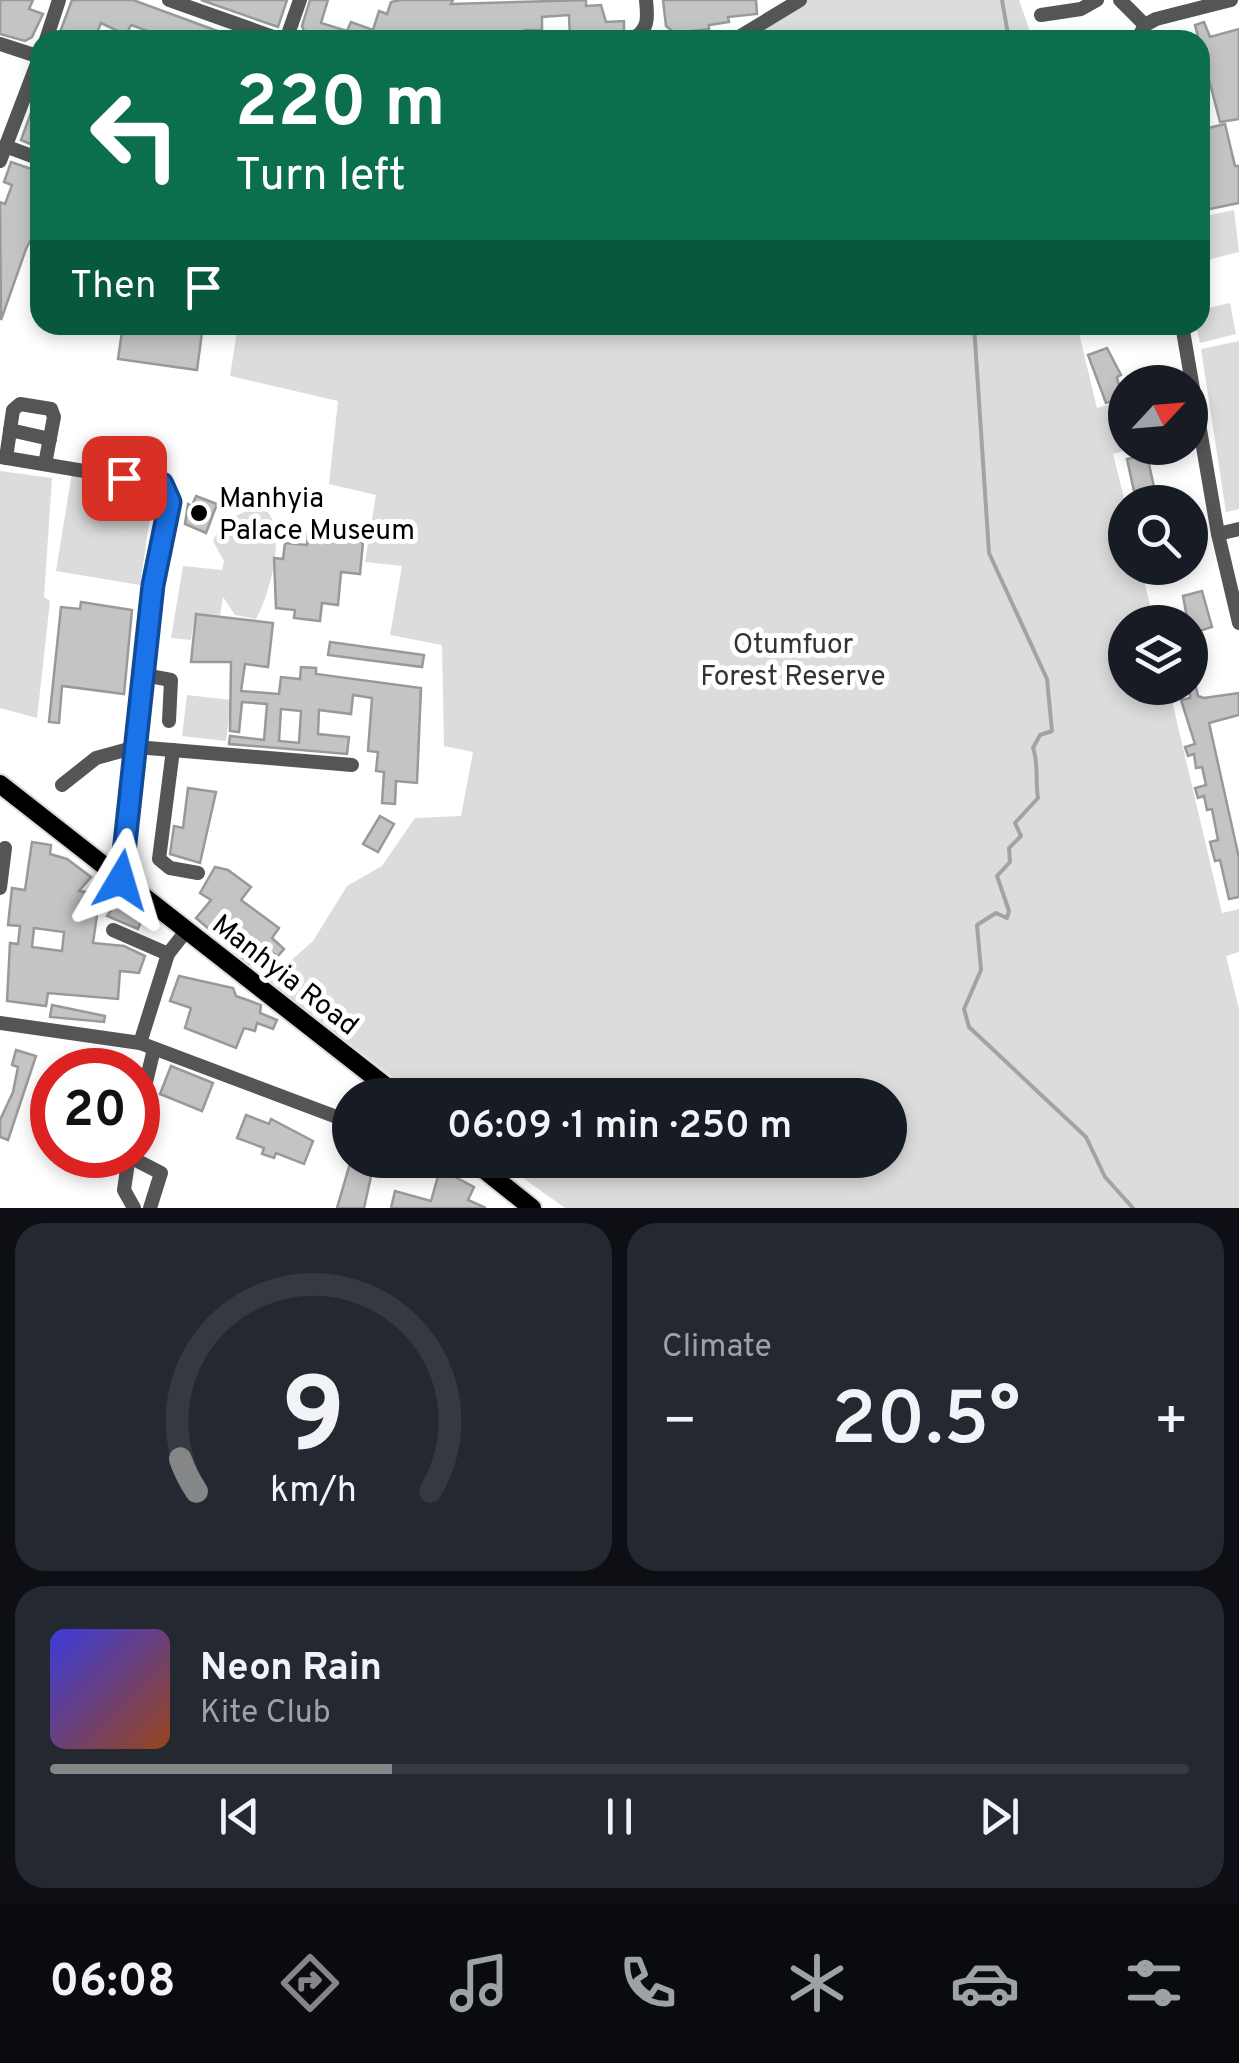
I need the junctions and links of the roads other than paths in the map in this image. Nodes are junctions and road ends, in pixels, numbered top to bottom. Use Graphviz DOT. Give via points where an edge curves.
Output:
graph roads {
  1 [pos="59,0"];
  2 [pos="169,0"];
  3 [pos="300,0"];
  4 [pos="646,0"];
  5 [pos="800,0"];
  6 [pos="1097,0"];
  7 [pos="1120,0"];
  8 [pos="1231,0"];
  9 [pos="776,6"];
  10 [pos="1041,15"];
  11 [pos="1144,25"];
  12 [pos="49,30"];
  13 [pos="255,30"];
  14 [pos="288,30"];
  15 [pos="644,30"];
  16 [pos="746,30"];
  17 [pos="1141,30"];
  18 [pos="0,44"];
  19 [pos="30,54"];
  20 [pos="30,83"];
  21 [pos="2,154"];
  22 [pos="30,158"];
  23 [pos="1184,335"];
  24 [pos="10,430"];
  25 [pos="50,438"];
  26 [pos="3,457"];
  27 [pos="45,464"];
  28 [pos="1239,529"];
  29 [pos="1218,534"];
  30 [pos="1239,624"];
  31 [pos="144,675"];
  32 [pos="169,721"];
  33 [pos="136,746"];
  34 [pos="173,750"];
  35 [pos="352,766"];
  36 [pos="0,784"];
  37 [pos="62,784"];
  38 [pos="5,848"];
  39 [pos="198,874"];
  40 [pos="121,880"];
  41 [pos="0,888"];
  42 [pos="112,930"];
  43 [pos="186,930"];
  44 [pos="168,954"];
  45 [pos="0,1022"];
  46 [pos="147,1046"];
  47 [pos="375,1078"];
  48 [pos="332,1115"];
  49 [pos="125,1178"];
  50 [pos="159,1178"];
  51 [pos="486,1178"];
  52 [pos="493,1178"];
  53 [pos="134,1208"];
  54 [pos="150,1208"];
  55 [pos="507,1208"];
  56 [pos="532,1208"];
  1 -- 12 [label="street"];
  2 -- 13 [label="street"];
  3 -- 14 [label="street"];
  4 -- 15 [label="street"];
  5 -- 9 [label="street"];
  6 -- 10 [label="street"];
  7 -- 11 [label="street"];
  8 -- 11 [label="street"];
  9 -- 16 [label="street"];
  11 -- 17 [label="street"];
  18 -- 19 [label="street"];
  20 -- 21 [label="street"];
  21 -- 22 [label="street"];
  23 -- 29 [label="street"];
  24 -- 25 [label="street"];
  24 -- 25 [label="street" via="20,404 51,409"];
  24 -- 26 [label="street"];
  25 -- 27 [label="street"];
  26 -- 27 [label="street"];
  27 -- 31 [label="street" via="162,484 168,491"];
  28 -- 29 [label="street"];
  29 -- 30 [label="street"];
  31 -- 32 [label="street" via="171,680"];
  31 -- 33 [label="street"];
  33 -- 34 [label="street"];
  33 -- 37 [label="street" via="96,758"];
  33 -- 40 [label="street"];
  34 -- 35 [label="street"];
  34 -- 39 [label="street" via="159,858 170,868"];
  36 -- 40 [label="main road, Manhyia Road"];
  38 -- 41 [label="street"];
  40 -- 43 [label="main road, Manhyia Road"];
  42 -- 44 [label="street"];
  43 -- 44 [label="street"];
  43 -- 47 [label="main road, Manhyia Road"];
  44 -- 46 [label="street"];
  45 -- 46 [label="street"];
  46 -- 48 [label="street"];
  49 -- 53 [label="street"];
  50 -- 54 [label="street"];
  51 -- 55 [label="main road"];
  52 -- 56 [label="main road"];
}
